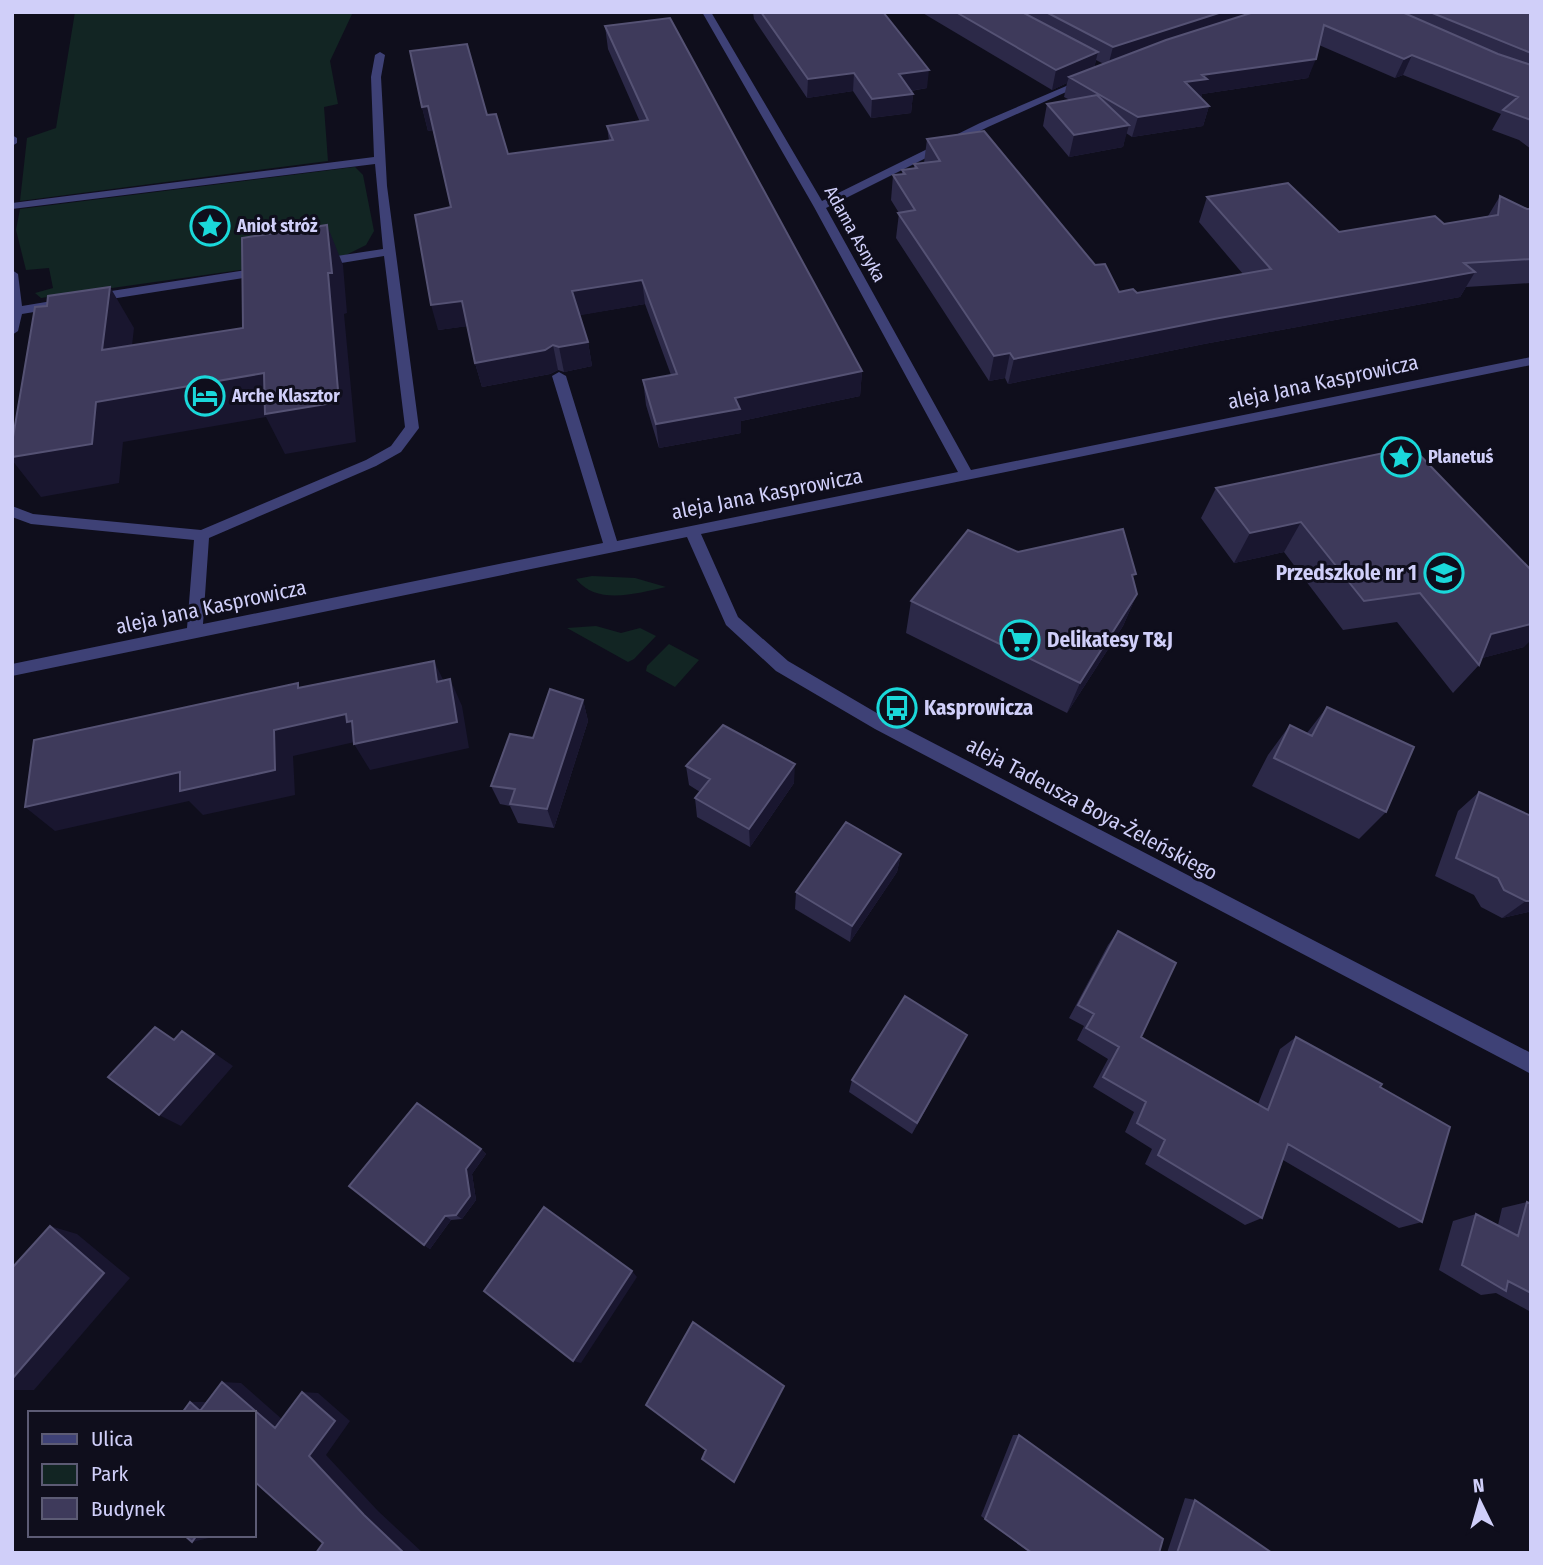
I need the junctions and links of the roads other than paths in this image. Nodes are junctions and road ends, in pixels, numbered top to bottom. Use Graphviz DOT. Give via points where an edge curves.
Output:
graph roads {
  1 [pos="706,12"];
  2 [pos="380,55"];
  3 [pos="1098,77"];
  4 [pos="380,160"];
  5 [pos="12,206"];
  6 [pos="820,207"];
  7 [pos="390,252"];
  8 [pos="310,264"];
  9 [pos="284,268"];
  10 [pos="12,274"];
  11 [pos="16,311"];
  12 [pos="12,331"];
  13 [pos="1531,361"];
  14 [pos="559,376"];
  15 [pos="967,476"];
  16 [pos="12,511"];
  17 [pos="692,531"];
  18 [pos="201,535"];
  19 [pos="611,545"];
  20 [pos="195,632"];
  21 [pos="12,670"];
  22 [pos="1531,1064"];
  1 -- 6 [label="street, Adama Asnyka"];
  2 -- 4 [label="street" via="376,77"];
  3 -- 6 [label="street" via="984,124"];
  4 -- 5 [label="street"];
  4 -- 7 [label="street"];
  6 -- 15 [label="street, Adama Asnyka"];
  7 -- 8 [label="street"];
  7 -- 18 [label="street" via="412,428 405,439 372,463"];
  9 -- 11 [label="street"];
  10 -- 11 [label="street"];
  11 -- 12 [label="street"];
  13 -- 15 [label="street, aleja Jana Kasprowicza"];
  14 -- 19 [label="street"];
  15 -- 17 [label="street, aleja Jana Kasprowicza"];
  16 -- 18 [label="street" via="31,519"];
  17 -- 19 [label="street, aleja Jana Kasprowicza"];
  17 -- 22 [label="street, aleja Tadeusza Boya-Żeleńskiego" via="732,621 805,681"];
  18 -- 20 [label="street"];
  19 -- 20 [label="street, aleja Jana Kasprowicza"];
  20 -- 21 [label="street, aleja Jana Kasprowicza"];
}
